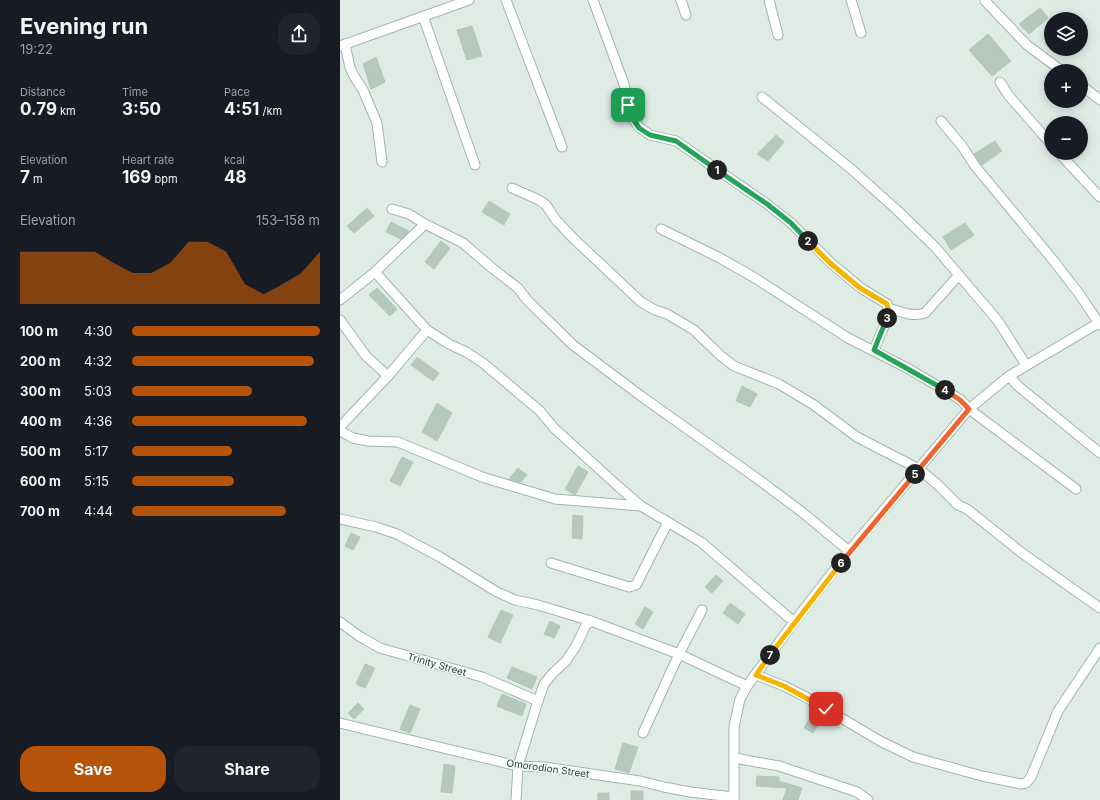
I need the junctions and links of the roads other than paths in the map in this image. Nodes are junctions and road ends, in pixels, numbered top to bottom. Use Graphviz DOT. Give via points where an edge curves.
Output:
graph roads {
  1 [pos="469,0"];
  2 [pos="506,0"];
  3 [pos="592,0"];
  4 [pos="681,0"];
  5 [pos="769,0"];
  6 [pos="851,0"];
  7 [pos="985,1"];
  8 [pos="686,15"];
  9 [pos="422,16"];
  10 [pos="861,33"];
  11 [pos="778,35"];
  12 [pos="342,45"];
  13 [pos="1053,64"];
  14 [pos="1000,82"];
  15 [pos="1088,91"];
  16 [pos="762,97"];
  17 [pos="1100,100"];
  18 [pos="941,121"];
  19 [pos="1044,136"];
  20 [pos="562,147"];
  21 [pos="1066,160"];
  22 [pos="382,162"];
  23 [pos="475,165"];
  24 [pos="512,188"];
  25 [pos="1100,197"];
  26 [pos="392,209"];
  27 [pos="425,224"];
  28 [pos="661,230"];
  29 [pos="375,272"];
  30 [pos="959,275"];
  31 [pos="340,287"];
  32 [pos="343,297"];
  33 [pos="888,308"];
  34 [pos="340,320"];
  35 [pos="1099,323"];
  36 [pos="427,330"];
  37 [pos="874,350"];
  38 [pos="1026,365"];
  39 [pos="388,376"];
  40 [pos="1009,376"];
  41 [pos="969,409"];
  42 [pos="340,427"];
  43 [pos="340,431"];
  44 [pos="1100,453"];
  45 [pos="919,469"];
  46 [pos="1076,489"];
  47 [pos="641,506"];
  48 [pos="340,519"];
  49 [pos="668,522"];
  50 [pos="849,551"];
  51 [pos="551,563"];
  52 [pos="1100,608"];
  53 [pos="702,610"];
  54 [pos="591,621"];
  55 [pos="340,622"];
  56 [pos="794,622"];
  57 [pos="1100,648"];
  58 [pos="679,654"];
  59 [pos="756,675"];
  60 [pos="747,686"];
  61 [pos="538,701"];
  62 [pos="340,723"];
  63 [pos="643,733"];
  64 [pos="734,758"];
  65 [pos="518,766"];
  66 [pos="734,798"];
  67 [pos="516,800"];
  68 [pos="868,800"];
  1 -- 9 [label="street"];
  2 -- 20 [label="street"];
  3 -- 33 [label="street" via="624,84 631,116 639,128 650,135 676,141 767,204 791,223 830,263 860,288 887,304"];
  4 -- 8 [label="street"];
  5 -- 11 [label="street"];
  6 -- 10 [label="street"];
  7 -- 13 [label="street" via="1027,45"];
  9 -- 12 [label="street"];
  9 -- 23 [label="street"];
  12 -- 22 [label="street" via="350,68 377,123"];
  14 -- 19 [label="street"];
  15 -- 17 [label="street"];
  16 -- 30 [label="street" via="850,168 897,210"];
  18 -- 35 [label="street" via="1053,260"];
  21 -- 25 [label="street"];
  24 -- 45 [label="street" via="546,205 573,238 641,302 694,330 734,366 779,384 814,405 857,437"];
  26 -- 27 [label="street" via="409,214"];
  27 -- 29 [label="street"];
  27 -- 50 [label="street" via="463,243 518,288 573,345 802,512"];
  28 -- 37 [label="street" via="720,258 848,338"];
  29 -- 32 [label="street"];
  29 -- 36 [label="street"];
  30 -- 33 [label="street" via="925,313 909,314"];
  30 -- 38 [label="street" via="998,321"];
  31 -- 32 [label="street"];
  33 -- 37 [label="street" via="889,314"];
  34 -- 39 [label="street" via="366,356"];
  35 -- 38 [label="street"];
  36 -- 39 [label="street"];
  36 -- 47 [label="street" via="483,363 540,411 554,428"];
  37 -- 41 [label="street" via="953,395"];
  38 -- 40 [label="street"];
  39 -- 42 [label="street"];
  40 -- 41 [label="street"];
  40 -- 44 [label="street"];
  41 -- 45 [label="street"];
  41 -- 46 [label="street"];
  43 -- 47 [label="street" via="353,438 368,441 398,442 482,477 555,499"];
  45 -- 50 [label="street"];
  45 -- 52 [label="street" via="958,505 967,509 1022,553"];
  47 -- 49 [label="street"];
  48 -- 54 [label="street" via="397,534 515,600"];
  49 -- 51 [label="street" via="633,587"];
  49 -- 56 [label="street" via="701,542"];
  50 -- 56 [label="street"];
  53 -- 58 [label="street"];
  54 -- 58 [label="street"];
  54 -- 61 [label="street" via="586,625 566,661 544,684"];
  55 -- 61 [label="street, Trinity Street" via="380,648 482,678"];
  56 -- 59 [label="street"];
  57 -- 59 [label="street" via="1058,711 1031,777 1026,783 1021,784 913,757 880,741 806,697"];
  58 -- 60 [label="street"];
  58 -- 63 [label="street"];
  59 -- 60 [label="street"];
  60 -- 64 [label="street" via="740,699 734,726"];
  61 -- 65 [label="street"];
  62 -- 65 [label="street, Omorodion Street"];
  64 -- 66 [label="street"];
  64 -- 68 [label="street" via="786,768 857,792"];
  65 -- 66 [label="street, Omorodion Street" via="640,780 690,792"];
  65 -- 67 [label="street"];
}
